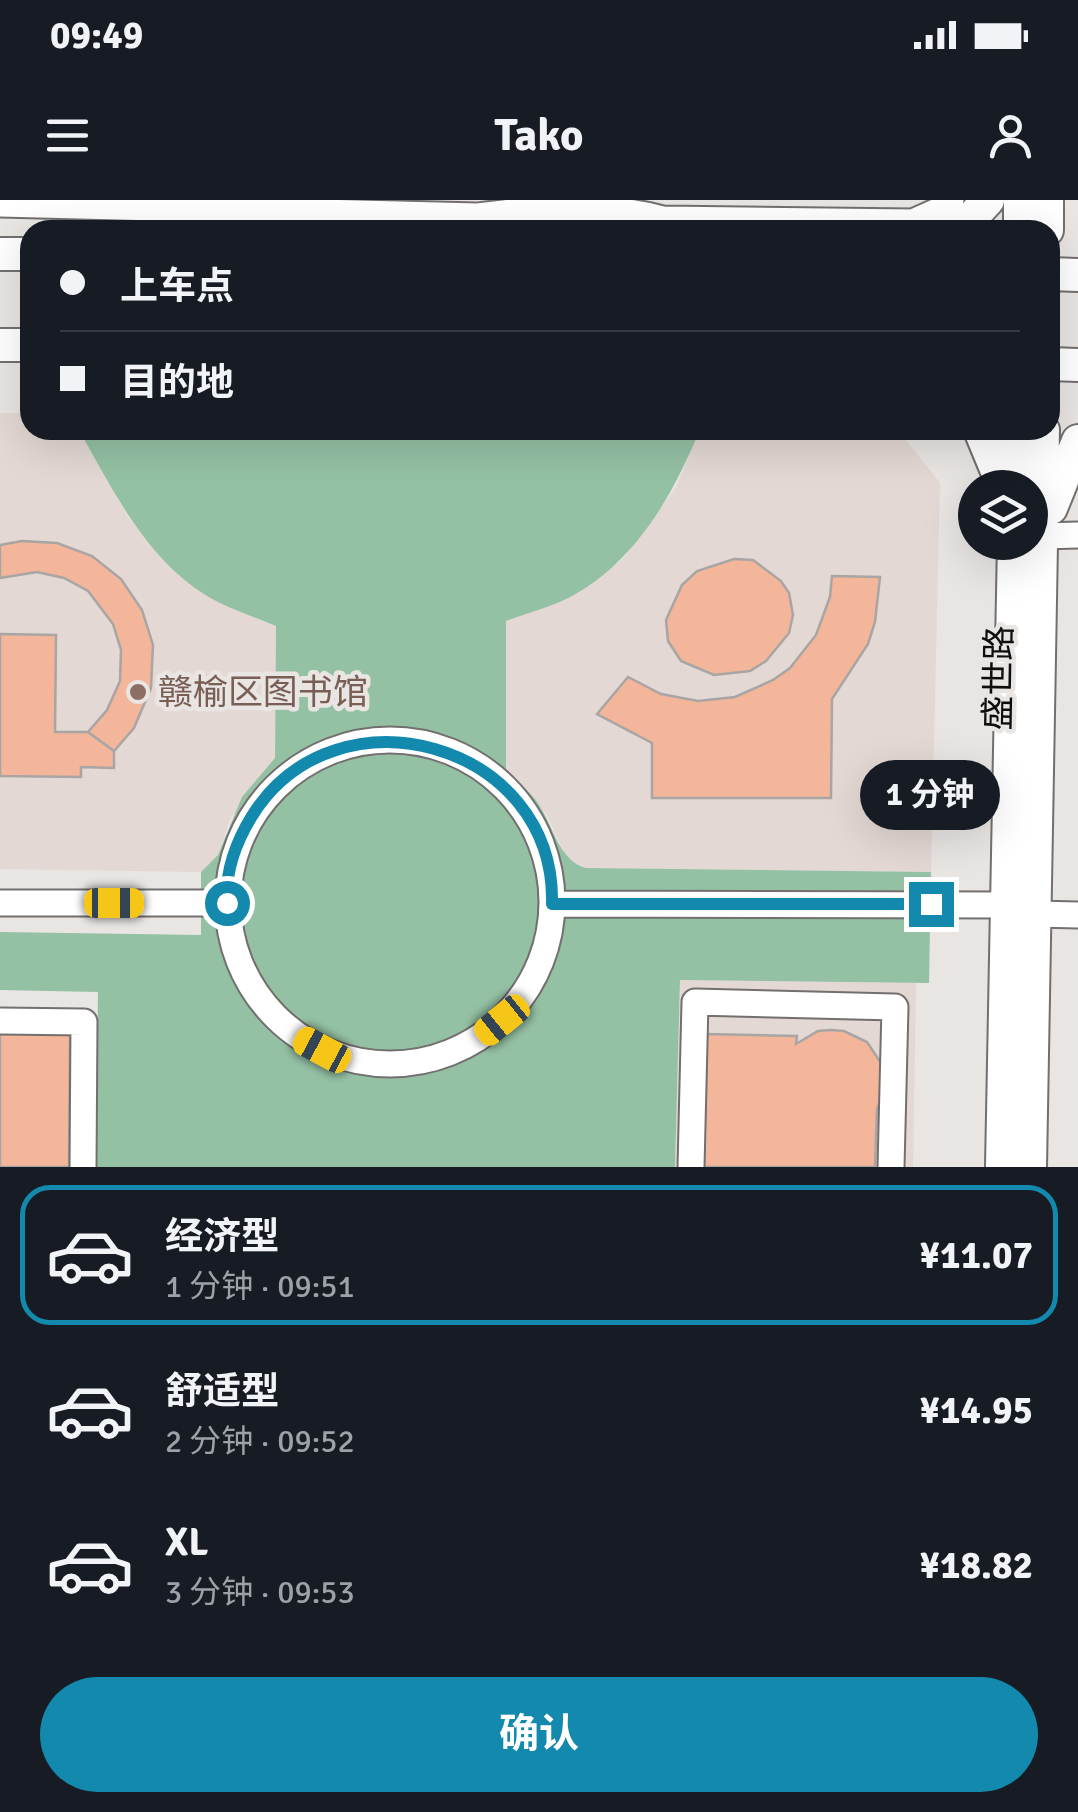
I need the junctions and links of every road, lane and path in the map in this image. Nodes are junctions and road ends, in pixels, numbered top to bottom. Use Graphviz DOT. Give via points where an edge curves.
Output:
graph roads {
  1 [pos="951,200"];
  2 [pos="988,200"];
  3 [pos="0,204"];
  4 [pos="746,220"];
  5 [pos="917,220"];
  6 [pos="969,220"];
  7 [pos="984,440"];
  8 [pos="1016,440"];
  9 [pos="1043,440"];
  10 [pos="1078,441"];
  11 [pos="997,470"];
  12 [pos="1015,470"];
  13 [pos="1039,470"];
  14 [pos="1048,503"];
  15 [pos="1078,535"];
  16 [pos="1048,536"];
  17 [pos="1031,560"];
  18 [pos="0,903"];
  19 [pos="227,903"];
  20 [pos="552,904"];
  21 [pos="1021,909"];
  22 [pos="1078,914"];
  23 [pos="0,1021"];
  24 [pos="83,1167"];
  25 [pos="691,1167"];
  26 [pos="891,1167"];
  27 [pos="1002,1167"];
  28 [pos="1030,1167"];
  1 -- 5 [label="street"];
  2 -- 6 [label="main road"];
  3 -- 4 [label="street" via="478,216 531,209 634,211 663,219"];
  7 -- 11 [label="main road"];
  8 -- 12 [label="main road"];
  9 -- 13 [label="main road, 盛世路"];
  10 -- 14 [label="main road"];
  15 -- 16 [label="street"];
  17 -- 21 [label="main road, 盛世路"];
  18 -- 19 [label="street"];
  19 -- 20 [label="street" via="240,966 282,1024 345,1058 393,1064 451,1052 502,1020 541,962"];
  19 -- 20 [label="street" via="229,872 245,827 289,774 328,752 360,744 422,744 480,766 513,796 541,843"];
  20 -- 21 [label="street"];
  21 -- 22 [label="street"];
  21 -- 27 [label="main road, 盛世路"];
  21 -- 28 [label="main road, 盛世路"];
  23 -- 24 [label="street" via="84,1022"];
  25 -- 26 [label="street" via="696,1002 895,1007"];
}
